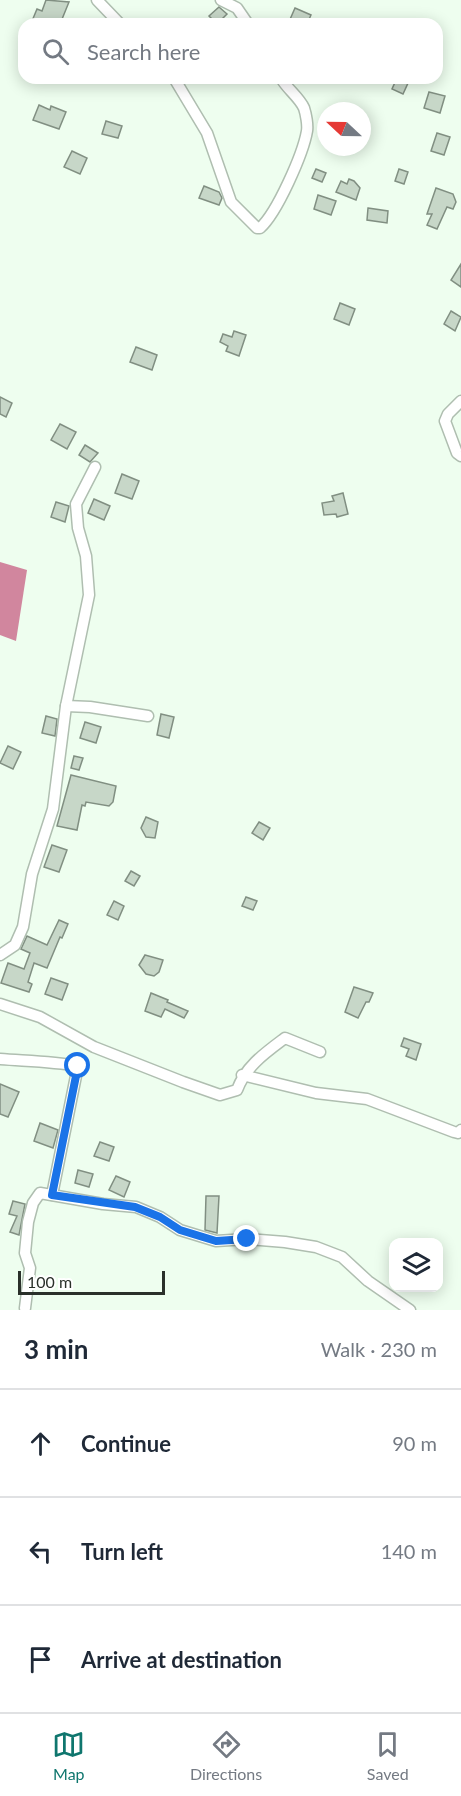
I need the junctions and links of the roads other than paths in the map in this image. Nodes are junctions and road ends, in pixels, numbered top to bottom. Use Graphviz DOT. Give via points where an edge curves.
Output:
graph roads {
  1 [pos="97,0"];
  2 [pos="221,0"];
  3 [pos="114,18"];
  4 [pos="244,18"];
  5 [pos="178,84"];
  6 [pos="286,84"];
  7 [pos="461,401"];
  8 [pos="461,456"];
  9 [pos="95,466"];
  10 [pos="66,706"];
  11 [pos="148,716"];
  12 [pos="0,956"];
  13 [pos="0,1004"];
  14 [pos="320,1052"];
  15 [pos="0,1059"];
  16 [pos="242,1075"];
  17 [pos="461,1130"];
  18 [pos="52,1195"];
  19 [pos="25,1308"];
  20 [pos="410,1310"];
  1 -- 3 [label="street"];
  2 -- 4 [label="street" via="237,8"];
  5 -- 6 [label="street" via="207,133 231,202 254,227 260,228 272,214 308,129 303,107"];
  7 -- 8 [label="street" via="445,421"];
  9 -- 10 [label="street" via="76,504 89,595"];
  10 -- 11 [label="street"];
  10 -- 12 [label="street" via="53,809 32,874 23,927 15,945"];
  13 -- 16 [label="street" via="40,1017 127,1062 220,1095 237,1090"];
  14 -- 16 [label="street" via="285,1038"];
  15 -- 18 [label="street" via="78,1066"];
  16 -- 17 [label="street" via="316,1093 367,1099 454,1132"];
  18 -- 19 [label="street" via="40,1193 27,1222 25,1253 30,1268"];
  18 -- 20 [label="street" via="135,1207 180,1230 216,1241 247,1239 316,1247 342,1257"];
}
